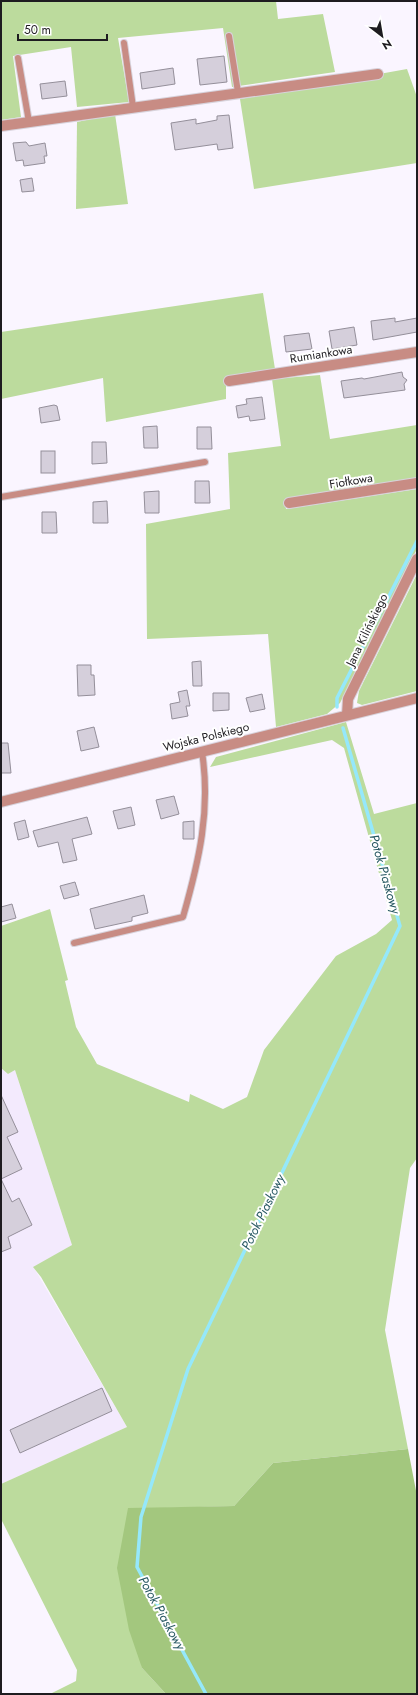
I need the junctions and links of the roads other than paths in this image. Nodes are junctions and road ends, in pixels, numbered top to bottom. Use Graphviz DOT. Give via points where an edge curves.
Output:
graph roads {
  1 [pos="229,36"];
  2 [pos="124,43"];
  3 [pos="18,58"];
  4 [pos="378,74"];
  5 [pos="238,92"];
  6 [pos="133,107"];
  7 [pos="29,122"];
  8 [pos="1,126"];
  9 [pos="417,352"];
  10 [pos="229,381"];
  11 [pos="205,462"];
  12 [pos="417,483"];
  13 [pos="1,497"];
  14 [pos="289,504"];
  15 [pos="417,559"];
  16 [pos="417,698"];
  17 [pos="348,715"];
  18 [pos="202,752"];
  19 [pos="1,802"];
  20 [pos="74,943"];
  1 -- 5 [label="lane"];
  2 -- 6 [label="lane"];
  3 -- 7 [label="lane"];
  4 -- 5 [label="street"];
  5 -- 6 [label="street"];
  6 -- 7 [label="street"];
  7 -- 8 [label="street"];
  9 -- 10 [label="street, Rumiankowa"];
  11 -- 13 [label="lane"];
  12 -- 14 [label="street, Fiołkowa"];
  15 -- 17 [label="street, Jana Kilińskiego" via="348,699"];
  16 -- 17 [label="street, Wojska Polskiego"];
  17 -- 18 [label="street, Wojska Polskiego"];
  18 -- 19 [label="street, Wojska Polskiego"];
  18 -- 20 [label="lane" via="205,774 204,831 195,877 183,917"];
}
